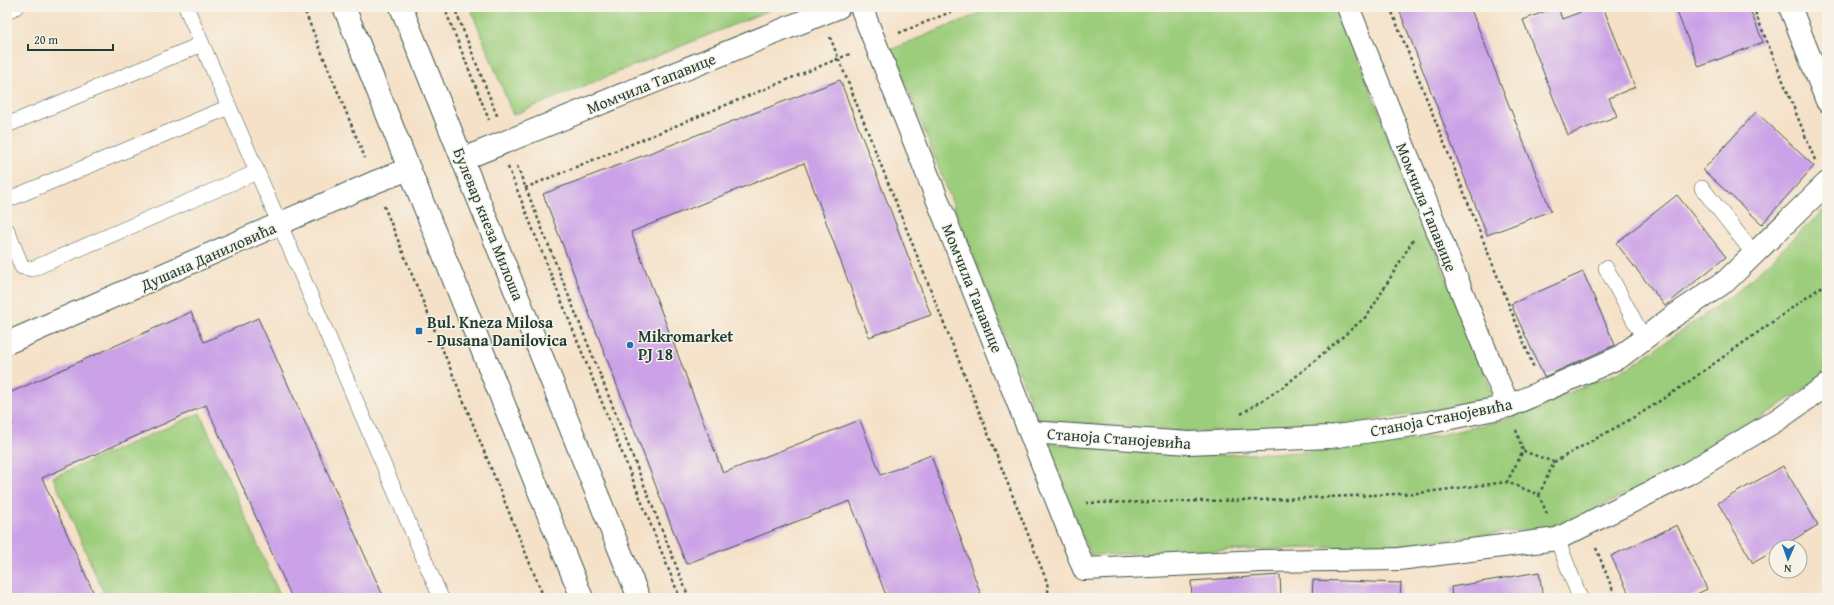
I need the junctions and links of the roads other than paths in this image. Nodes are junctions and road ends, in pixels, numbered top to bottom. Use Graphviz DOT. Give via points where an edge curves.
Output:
graph roads {
  1 [pos="16,7"];
  2 [pos="186,7"];
  3 [pos="344,7"];
  4 [pos="401,7"];
  5 [pos="861,7"];
  6 [pos="1348,7"];
  7 [pos="1790,7"];
  8 [pos="7,11"];
  9 [pos="830,11"];
  10 [pos="202,44"];
  11 [pos="1827,101"];
  12 [pos="229,107"];
  13 [pos="7,125"];
  14 [pos="463,159"];
  15 [pos="409,169"];
  16 [pos="257,172"];
  17 [pos="1826,184"];
  18 [pos="1702,188"];
  19 [pos="7,200"];
  20 [pos="279,225"];
  21 [pos="7,230"];
  22 [pos="1754,254"];
  23 [pos="1606,268"];
  24 [pos="1644,339"];
  25 [pos="7,343"];
  26 [pos="1827,385"];
  27 [pos="1509,406"];
  28 [pos="1030,432"];
  29 [pos="1557,538"];
  30 [pos="440,598"];
  31 [pos="582,598"];
  32 [pos="639,598"];
  33 [pos="1580,598"];
  1 -- 8 [label="lane"];
  2 -- 10 [label="lane"];
  3 -- 15 [label="street"];
  4 -- 14 [label="street, Булевар кнеза Милоша"];
  5 -- 28 [label="street, Момчила Тапавице"];
  6 -- 27 [label="street, Момчила Тапавице"];
  7 -- 11 [label="street"];
  9 -- 14 [label="street, Момчила Тапавице"];
  10 -- 12 [label="lane"];
  10 -- 13 [label="lane"];
  12 -- 16 [label="lane"];
  12 -- 19 [label="lane"];
  14 -- 32 [label="street, Булевар кнеза Милоша"];
  15 -- 20 [label="street, Душана Даниловића"];
  15 -- 31 [label="street"];
  16 -- 20 [label="lane"];
  16 -- 21 [label="lane" via="32,269 22,267"];
  17 -- 22 [label="street, Станоја Станојевића"];
  18 -- 22 [label="lane"];
  20 -- 25 [label="street, Душана Даниловића"];
  20 -- 30 [label="lane"];
  22 -- 24 [label="street, Станоја Станојевића" via="1726,280"];
  23 -- 24 [label="lane"];
  24 -- 27 [label="street, Станоја Станојевића" via="1620,357"];
  26 -- 29 [label="street" via="1776,420 1687,474"];
  27 -- 28 [label="street, Станоја Станојевића" via="1426,423 1330,437 1189,443"];
  28 -- 29 [label="street, Момчила Тапавице" via="1084,569 1399,558"];
  29 -- 33 [label="lane"];
}
